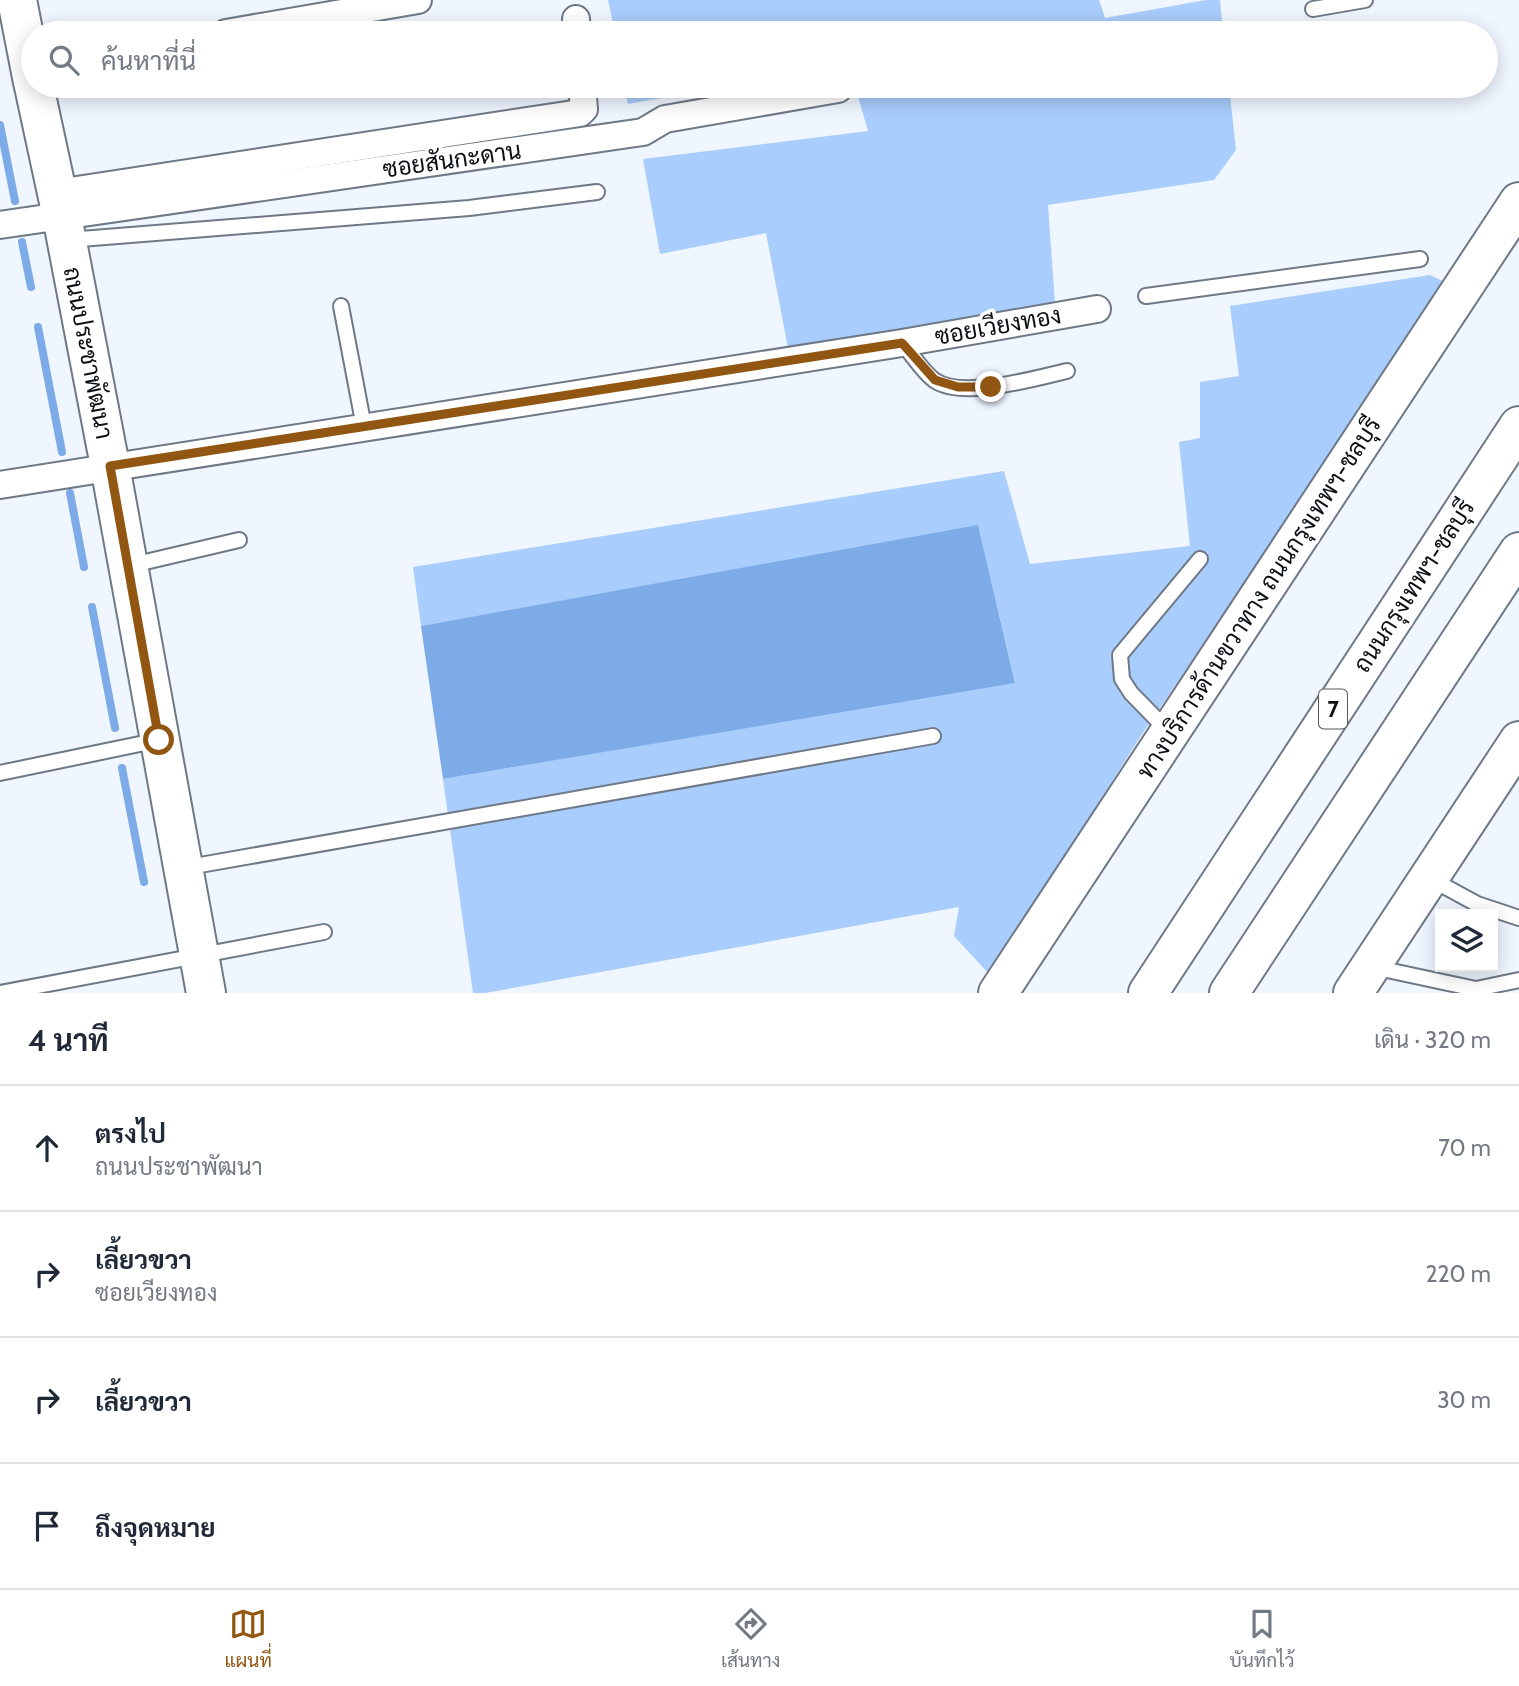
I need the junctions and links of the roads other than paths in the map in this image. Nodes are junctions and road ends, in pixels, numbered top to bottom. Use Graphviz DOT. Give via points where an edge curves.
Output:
graph roads {
  1 [pos="17,0"];
  2 [pos="418,0"];
  3 [pos="1365,0"];
  4 [pos="1313,9"];
  5 [pos="21,21"];
  6 [pos="296,21"];
  7 [pos="38,98"];
  8 [pos="583,98"];
  9 [pos="788,98"];
  10 [pos="597,192"];
  11 [pos="1519,202"];
  12 [pos="62,216"];
  13 [pos="0,225"];
  14 [pos="1420,259"];
  15 [pos="1146,296"];
  16 [pos="341,306"];
  17 [pos="1097,309"];
  18 [pos="902,343"];
  19 [pos="1067,371"];
  20 [pos="1519,426"];
  21 [pos="364,427"];
  22 [pos="110,466"];
  23 [pos="0,485"];
  24 [pos="239,540"];
  25 [pos="1519,552"];
  26 [pos="1200,559"];
  27 [pos="127,566"];
  28 [pos="1170,733"];
  29 [pos="933,737"];
  30 [pos="159,740"];
  31 [pos="1519,741"];
  32 [pos="0,773"];
  33 [pos="183,868"];
  34 [pos="1428,878"];
  35 [pos="1519,918"];
  36 [pos="324,932"];
  37 [pos="199,954"];
  38 [pos="1362,980"];
  39 [pos="1519,980"];
  40 [pos="0,993"];
  41 [pos="206,993"];
  42 [pos="998,993"];
  43 [pos="1148,993"];
  44 [pos="1229,993"];
  1 -- 5 [label="main road, ถนนประชาพัฒนา"];
  2 -- 6 [label="street"];
  3 -- 4 [label="lane"];
  7 -- 12 [label="main road, ถนนประชาพัฒนา"];
  8 -- 12 [label="street" via="580,113"];
  9 -- 12 [label="street, ซอยสันกะดาน" via="665,120 643,132"];
  10 -- 12 [label="lane" via="468,208"];
  11 -- 28 [label="main road, ทางบริการด้านขวาทาง ถนนกรุงเทพฯ-ชลบุรี"];
  12 -- 13 [label="street"];
  12 -- 22 [label="main road, ถนนประชาพัฒนา"];
  14 -- 15 [label="lane"];
  16 -- 21 [label="lane"];
  17 -- 18 [label="street, ซอยเวียงทอง"];
  18 -- 19 [label="lane" via="935,380 958,387 991,387"];
  18 -- 21 [label="street, ซอยเวียงทอง"];
  20 -- 43 [label="main road, ถนนกรุงเทพฯ-ชลบุรี / 7"];
  21 -- 22 [label="street, ซอยเวียงทอง"];
  22 -- 23 [label="street, ซอยเวียงทอง"];
  22 -- 27 [label="main road, ถนนประชาพัฒนา"];
  24 -- 27 [label="lane"];
  25 -- 44 [label="main road"];
  26 -- 28 [label="lane" via="1120,655 1122,679"];
  27 -- 30 [label="main road, ถนนประชาพัฒนา"];
  28 -- 42 [label="main road, ทางบริการด้านขวาทาง ถนนกรุงเทพฯ-ชลบุรี"];
  29 -- 33 [label="lane"];
  30 -- 32 [label="lane"];
  30 -- 33 [label="main road, ถนนประชาพัฒนา"];
  31 -- 34 [label="main road"];
  33 -- 37 [label="main road, ถนนประชาพัฒนา"];
  34 -- 35 [label="lane" via="1477,904"];
  34 -- 38 [label="main road"];
  36 -- 37 [label="lane"];
  37 -- 40 [label="lane"];
  37 -- 41 [label="main road, ถนนประชาพัฒนา"];
  38 -- 39 [label="lane" via="1476,989"];
}
